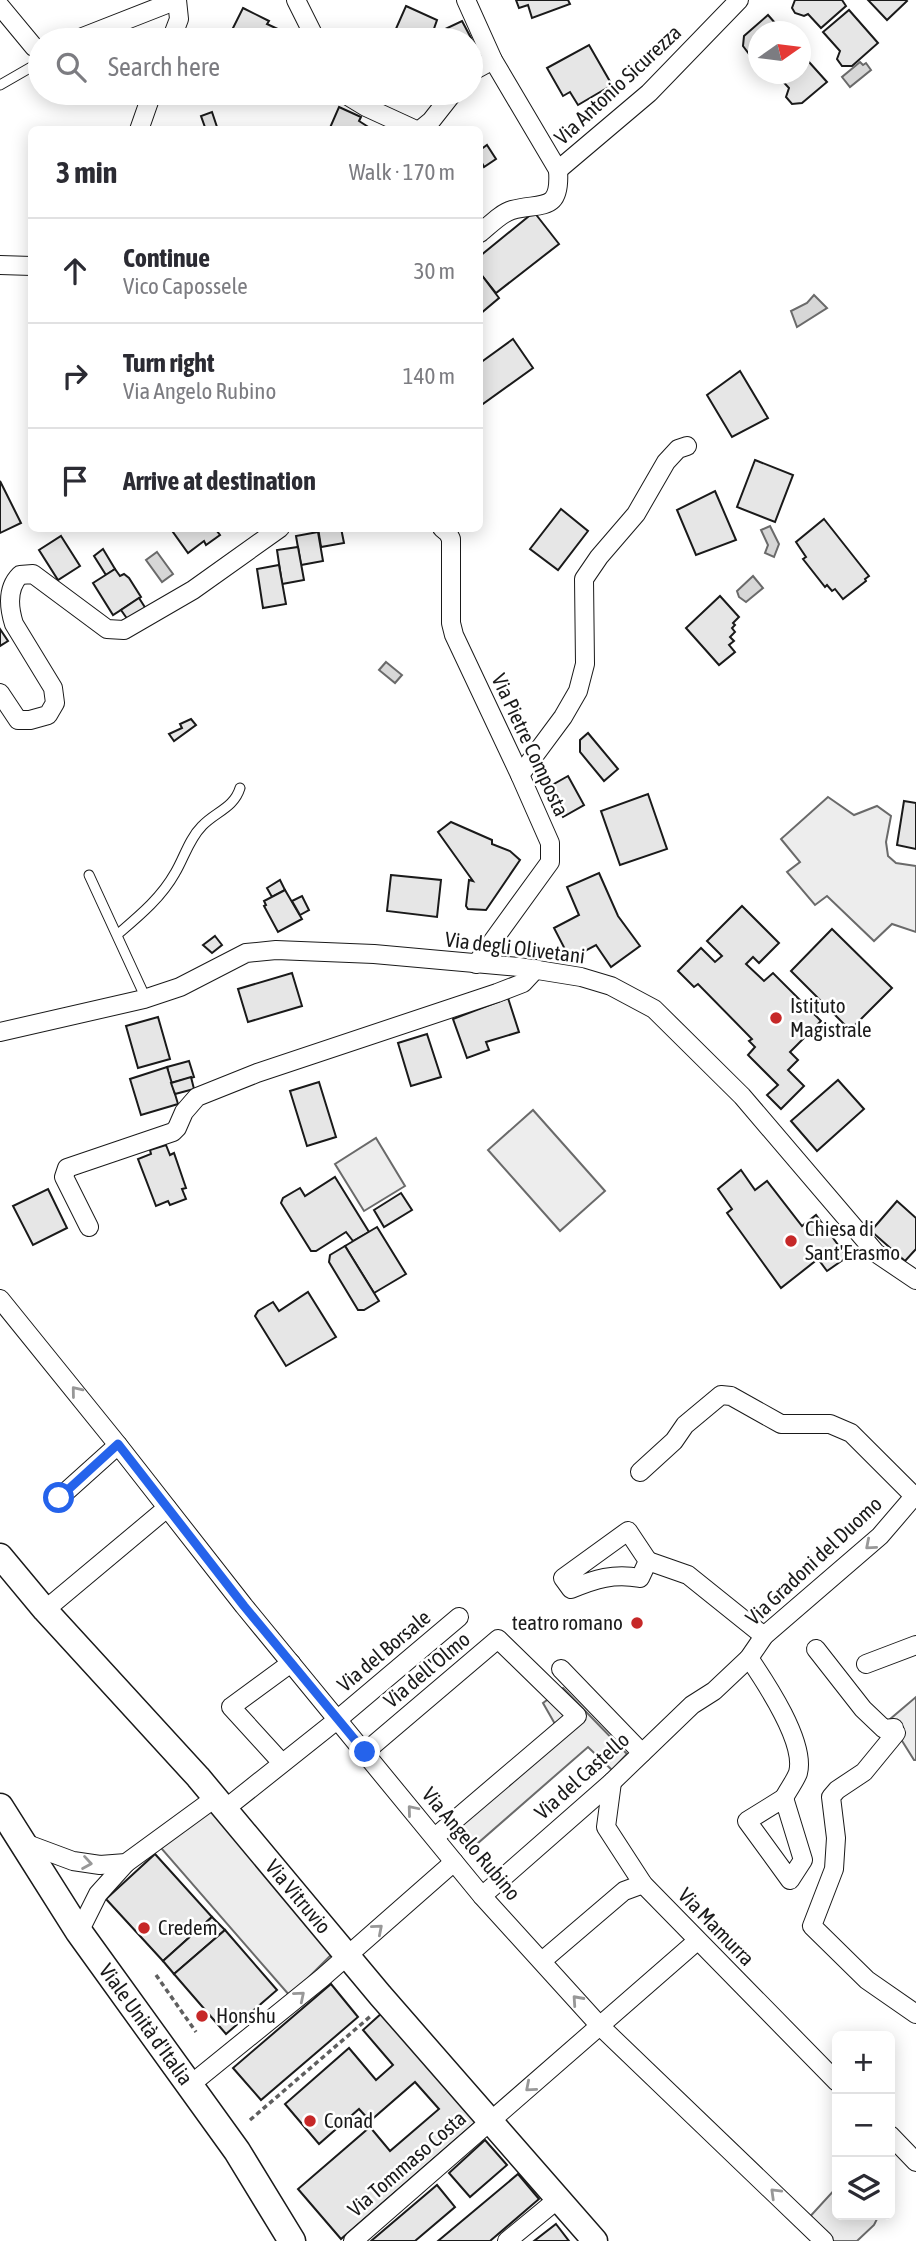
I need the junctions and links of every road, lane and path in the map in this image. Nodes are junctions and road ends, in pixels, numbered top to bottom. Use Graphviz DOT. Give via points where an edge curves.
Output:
graph roads {
  1 [pos="177,0"];
  2 [pos="296,0"];
  3 [pos="466,0"];
  4 [pos="739,0"];
  5 [pos="0,6"];
  6 [pos="106,28"];
  7 [pos="176,28"];
  8 [pos="310,28"];
  9 [pos="479,28"];
  10 [pos="483,38"];
  11 [pos="28,41"];
  12 [pos="493,60"];
  13 [pos="483,65"];
  14 [pos="28,69"];
  15 [pos="0,85"];
  16 [pos="148,105"];
  17 [pos="363,105"];
  18 [pos="444,105"];
  19 [pos="140,126"];
  20 [pos="409,126"];
  21 [pos="424,126"];
  22 [pos="558,170"];
  23 [pos="483,231"];
  24 [pos="0,265"];
  25 [pos="28,266"];
  26 [pos="687,446"];
  27 [pos="274,532"];
  28 [pos="447,532"];
  29 [pos="0,693"];
  30 [pos="520,775"];
  31 [pos="240,788"];
  32 [pos="89,875"];
  33 [pos="118,934"];
  34 [pos="476,964"];
  35 [pos="536,969"];
  36 [pos="144,999"];
  37 [pos="0,1032"];
  38 [pos="89,1227"];
  39 [pos="916,1280"];
  40 [pos="0,1299"];
  41 [pos="118,1444"];
  42 [pos="640,1472"];
  43 [pos="915,1495"];
  44 [pos="59,1498"];
  45 [pos="167,1508"];
  46 [pos="0,1556"];
  47 [pos="648,1561"];
  48 [pos="45,1610"];
  49 [pos="459,1617"];
  50 [pos="764,1636"];
  51 [pos="916,1645"];
  52 [pos="816,1650"];
  53 [pos="749,1658"];
  54 [pos="290,1663"];
  55 [pos="866,1664"];
  56 [pos="561,1669"];
  57 [pos="714,1691"];
  58 [pos="337,1720"];
  59 [pos="365,1752"];
  60 [pos="642,1753"];
  61 [pos="282,1763"];
  62 [pos="612,1782"];
  63 [pos="784,1798"];
  64 [pos="220,1803"];
  65 [pos="0,1807"];
  66 [pos="435,1837"];
  67 [pos="22,1842"];
  68 [pos="803,1860"];
  69 [pos="454,1862"];
  70 [pos="126,1863"];
  71 [pos="834,1869"];
  72 [pos="643,1884"];
  73 [pos="482,1896"];
  74 [pos="79,1932"];
  75 [pos="697,1941"];
  76 [pos="347,1956"];
  77 [pos="541,1961"];
  78 [pos="156,1975"];
  79 [pos="386,2003"];
  80 [pos="916,2014"];
  81 [pos="600,2026"];
  82 [pos="196,2032"];
  83 [pos="832,2077"];
  84 [pos="190,2085"];
  85 [pos="250,2120"];
  86 [pos="491,2120"];
  87 [pos="895,2140"];
  88 [pos="916,2162"];
  89 [pos="558,2199"];
  90 [pos="292,2241"];
  91 [pos="353,2241"];
  92 [pos="507,2241"];
  93 [pos="595,2241"];
  94 [pos="824,2241"];
  1 -- 6 [label="street"];
  1 -- 7 [label="street"];
  2 -- 8 [label="street"];
  3 -- 9 [label="street, Via Antonio Sicurezza"];
  4 -- 22 [label="street, Via Antonio Sicurezza" via="649,93"];
  5 -- 11 [label="street"];
  10 -- 12 [label="street, Via Antonio Sicurezza"];
  12 -- 13 [label="street"];
  12 -- 22 [label="street, Via Antonio Sicurezza"];
  14 -- 15 [label="lane"];
  16 -- 19 [label="street"];
  17 -- 20 [label="street"];
  18 -- 21 [label="street"];
  22 -- 23 [label="street" via="555,198 509,211"];
  24 -- 25 [label="street"];
  26 -- 30 [label="street" via="666,462 636,514 584,579 585,664 578,691"];
  27 -- 29 [label="street" via="193,590 124,630 107,629 33,574 20,575 9,602 14,624 52,688 55,703 48,715 18,720"];
  28 -- 30 [label="street, Via Pietre Composta" via="451,539 454,635"];
  30 -- 34 [label="street, Via Pietre Composta" via="550,843 550,862"];
  31 -- 33 [label="lane" via="232,804 194,835 156,900"];
  32 -- 33 [label="lane"];
  33 -- 36 [label="lane"];
  34 -- 35 [label="street, Via degli Olivetani"];
  34 -- 36 [label="street, Via degli Olivetani" via="374,954 246,953"];
  35 -- 38 [label="street" via="523,982 497,993 197,1097 173,1132 67,1168 64,1177"];
  35 -- 39 [label="street, Via degli Olivetani" via="611,986 654,1009 742,1096 876,1253"];
  36 -- 37 [label="street, Via degli Olivetani"];
  41 -- 40 [label="street, Via Angelo Rubino, one-way"];
  41 -- 44 [label="street"];
  41 -- 45 [label="street, Via Angelo Rubino"];
  42 -- 43 [label="street" via="721,1395 781,1424 841,1427"];
  43 -- 50 [label="street, Via Gradoni del Duomo, one-way" via="880,1536"];
  45 -- 48 [label="street"];
  45 -- 54 [label="street, Via Angelo Rubino"];
  46 -- 48 [label="street, Via Vitruvio"];
  47 -- 50 [label="street" via="688,1575"];
  48 -- 64 [label="street, Via Vitruvio"];
  49 -- 58 [label="street, Via del Borsale"];
  50 -- 53 [label="street, Via Gradoni del Duomo"];
  51 -- 55 [label="street"];
  52 -- 71 [label="street" via="863,1709 884,1729 895,1730 864,1772 831,1797"];
  53 -- 57 [label="street, Via Gradoni del Duomo"];
  53 -- 63 [label="street" via="775,1696 798,1750 798,1773"];
  54 -- 58 [label="street, Via Angelo Rubino"];
  54 -- 61 [label="street" via="232,1707"];
  56 -- 60 [label="street"];
  57 -- 60 [label="street, Via del Castello" via="692,1705"];
  58 -- 59 [label="street, Via Angelo Rubino"];
  58 -- 61 [label="street, Via del Borsale"];
  66 -- 59 [label="street, Via Angelo Rubino, one-way"];
  59 -- 66 [label="street, Via dell'Olmo" via="498,1639 577,1716"];
  60 -- 62 [label="street, Via del Castello"];
  61 -- 64 [label="street, Via del Borsale"];
  62 -- 72 [label="street, Via Mamurra" via="606,1827"];
  62 -- 73 [label="street, Via del Castello"];
  63 -- 68 [label="street"];
  63 -- 68 [label="street" via="747,1821 790,1880"];
  64 -- 70 [label="street, Via del Borsale"];
  64 -- 76 [label="street, Via Vitruvio"];
  65 -- 67 [label="main road, Viale Unità d'Italia"];
  66 -- 69 [label="street, Via Angelo Rubino"];
  67 -- 70 [label="street, one-way" via="73,1861"];
  67 -- 74 [label="main road, Viale Unità d'Italia"];
  68 -- 71 [label="street"];
  69 -- 73 [label="street, Via Angelo Rubino"];
  76 -- 69 [label="street, one-way"];
  70 -- 74 [label="street, Via del Borsale" via="98,1894"];
  71 -- 80 [label="street" via="812,1926 867,1980"];
  72 -- 75 [label="street, Via Mamurra"];
  72 -- 77 [label="street" via="624,1891"];
  73 -- 77 [label="street, Via Angelo Rubino"];
  74 -- 84 [label="main road, Viale Unità d'Italia"];
  75 -- 81 [label="street, Via Tommaso Costa"];
  75 -- 83 [label="street, Via Mamurra"];
  76 -- 79 [label="street, Via Vitruvio"];
  84 -- 76 [label="street, one-way"];
  81 -- 77 [label="street, Via Angelo Rubino, one-way"];
  78 -- 82 [label="path"];
  79 -- 85 [label="path"];
  79 -- 86 [label="street, Via Vitruvio"];
  81 -- 86 [label="street, Via Tommaso Costa, one-way"];
  94 -- 81 [label="street, Via Angelo Rubino, one-way"];
  84 -- 90 [label="main road, Viale Unità d'Italia"];
  86 -- 89 [label="street, Via Vitruvio"];
  86 -- 91 [label="street, Via Tommaso Costa"];
  87 -- 88 [label="street"];
  89 -- 92 [label="street"];
  89 -- 93 [label="street, Via Vitruvio"];
}
